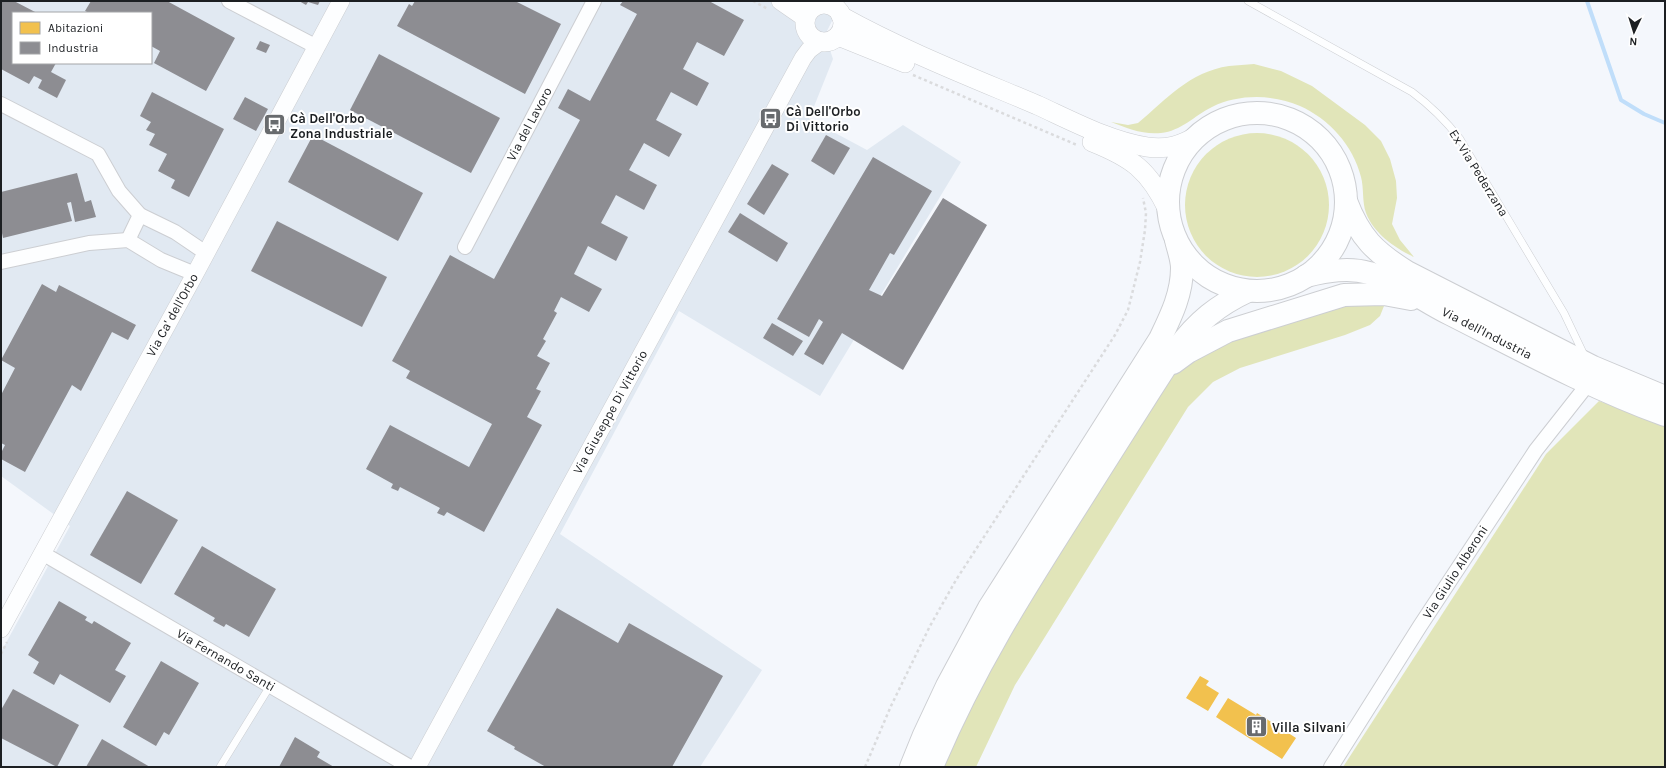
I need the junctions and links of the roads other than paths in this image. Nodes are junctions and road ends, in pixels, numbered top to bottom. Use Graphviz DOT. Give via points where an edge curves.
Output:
graph roads {
  1 [pos="229,1"];
  2 [pos="341,1"];
  3 [pos="594,1"];
  4 [pos="780,1"];
  5 [pos="1248,1"];
  6 [pos="824,15"];
  7 [pos="317,47"];
  8 [pos="1,104"];
  9 [pos="1199,135"];
  10 [pos="1346,201"];
  11 [pos="1168,210"];
  12 [pos="140,215"];
  13 [pos="128,240"];
  14 [pos="1176,240"];
  15 [pos="465,248"];
  16 [pos="206,252"];
  17 [pos="1,262"];
  18 [pos="195,274"];
  19 [pos="1306,276"];
  20 [pos="1248,291"];
  21 [pos="1436,307"];
  22 [pos="1162,372"];
  23 [pos="1589,374"];
  24 [pos="1665,397"];
  25 [pos="1665,415"];
  26 [pos="42,553"];
  27 [pos="1,629"];
  28 [pos="270,686"];
  29 [pos="220,767"];
  30 [pos="410,767"];
  31 [pos="417,767"];
  32 [pos="911,767"];
  33 [pos="932,767"];
  34 [pos="1331,767"];
  1 -- 7 [label="street"];
  2 -- 7 [label="street, Via Ca' dell'Orbo"];
  3 -- 15 [label="street, Via del Lavoro"];
  4 -- 6 [label="street"];
  5 -- 23 [label="lane, Ex Via Pederzana" via="1412,92 1446,122 1460,139 1556,300"];
  6 -- 9 [label="main road" via="1108,136 1161,148 1183,144"];
  6 -- 11 [label="main road" via="875,50 1123,156 1141,169 1159,192"];
  6 -- 31 [label="street, Via Giuseppe Di Vittorio"];
  7 -- 16 [label="street, Via Ca' dell'Orbo"];
  8 -- 12 [label="street" via="98,154 119,191"];
  9 -- 10 [label="main road" via="1224,120 1261,114 1283,118 1303,126 1320,140 1334,158 1342,179"];
  9 -- 11 [label="main road" via="1184,150 1174,169 1169,189"];
  10 -- 19 [label="main road" via="1343,223 1336,244 1323,262"];
  10 -- 23 [label="main road, Via dell'Industria" via="1353,221 1362,234 1388,261"];
  11 -- 14 [label="main road"];
  12 -- 13 [label="street"];
  12 -- 16 [label="street" via="175,232"];
  13 -- 17 [label="street" via="89,243"];
  13 -- 18 [label="street" via="161,260"];
  14 -- 20 [label="main road" via="1198,269 1213,280"];
  14 -- 32 [label="main road" via="1182,266 1181,287 1174,311 1160,340 989,608 947,686"];
  16 -- 18 [label="street, Via Ca' dell'Orbo"];
  18 -- 26 [label="street, Via Ca' dell'Orbo"];
  19 -- 20 [label="main road" via="1288,286"];
  19 -- 21 [label="main road, Via dell'Industria" via="1336,271 1369,272 1408,289"];
  20 -- 22 [label="main road" via="1199,322 1187,334"];
  21 -- 22 [label="main road" via="1384,294 1344,295 1228,331 1188,352"];
  21 -- 23 [label="main road, Via dell'Industria"];
  22 -- 33 [label="main road" via="991,644"];
  23 -- 24 [label="main road, Via dell'Industria"];
  23 -- 25 [label="main road, Via dell'Industria" via="1632,403"];
  23 -- 34 [label="street, Via Giulio Alberoni" via="1420,626"];
  26 -- 27 [label="street, Via Ca' dell'Orbo"];
  26 -- 28 [label="street, Via Fernando Santi"];
  28 -- 29 [label="lane"];
  28 -- 30 [label="street, Via Fernando Santi"];
}
